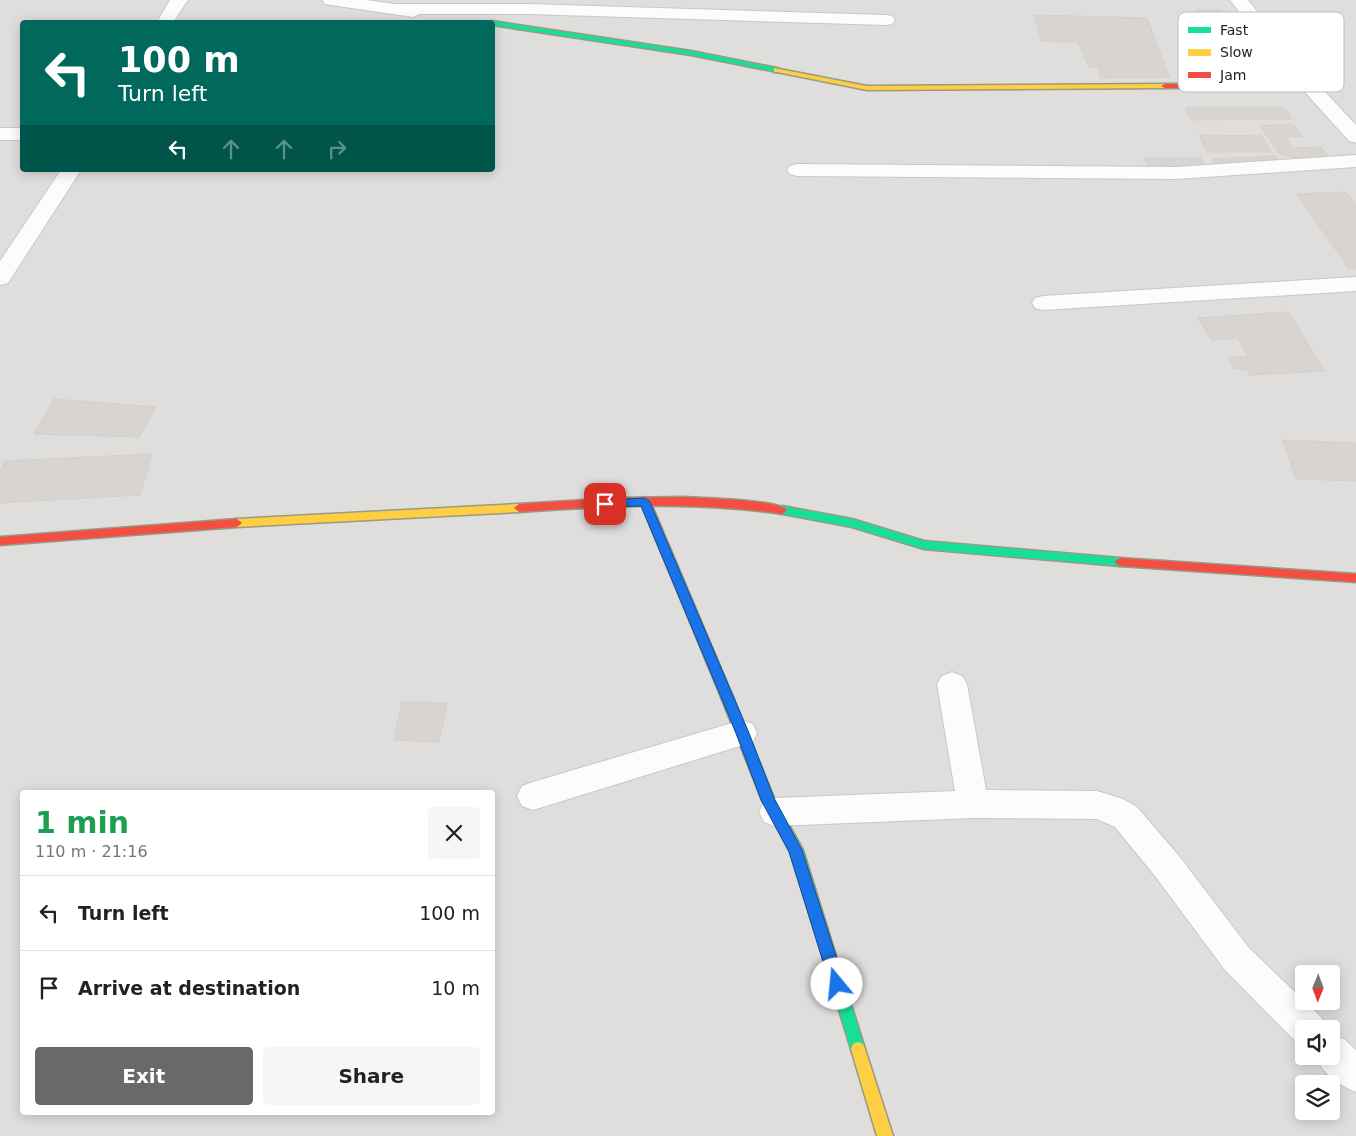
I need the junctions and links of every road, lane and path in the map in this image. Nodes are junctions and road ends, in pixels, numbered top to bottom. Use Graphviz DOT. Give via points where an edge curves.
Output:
graph roads {
  1 [pos="179,0"];
  2 [pos="331,0"];
  3 [pos="1239,0"];
  4 [pos="561,5"];
  5 [pos="725,8"];
  6 [pos="396,9"];
  7 [pos="1249,12"];
  8 [pos="166,20"];
  9 [pos="472,20"];
  10 [pos="886,20"];
  11 [pos="495,23"];
  12 [pos="1178,86"];
  13 [pos="1316,92"];
  14 [pos="0,134"];
  15 [pos="20,134"];
  16 [pos="1355,134"];
  17 [pos="1356,161"];
  18 [pos="797,170"];
  19 [pos="70,172"];
  20 [pos="0,278"];
  21 [pos="1356,284"];
  22 [pos="1043,303"];
  23 [pos="645,502"];
  24 [pos="0,541"];
  25 [pos="1356,578"];
  26 [pos="952,684"];
  27 [pos="742,733"];
  28 [pos="533,796"];
  29 [pos="973,804"];
  30 [pos="775,812"];
  31 [pos="1299,1020"];
  32 [pos="1340,1060"];
  33 [pos="1356,1074"];
  34 [pos="885,1136"];
  1 -- 8 [label="street"];
  2 -- 6 [label="street"];
  3 -- 7 [label="street"];
  4 -- 5 [label="street"];
  4 -- 6 [label="street"];
  5 -- 10 [label="street"];
  6 -- 9 [label="street"];
  11 -- 12 [label="street" via="691,53 867,88"];
  13 -- 16 [label="street"];
  14 -- 15 [label="street"];
  17 -- 18 [label="street" via="1176,173"];
  19 -- 20 [label="street"];
  21 -- 22 [label="street"];
  23 -- 24 [label="street" via="257,522"];
  23 -- 25 [label="street" via="744,503 852,522 924,545"];
  23 -- 27 [label="street"];
  26 -- 29 [label="street"];
  27 -- 28 [label="street"];
  27 -- 30 [label="street"];
  29 -- 30 [label="street"];
  29 -- 31 [label="street" via="1097,805 1126,817 1237,959"];
  30 -- 34 [label="street" via="796,850"];
  32 -- 33 [label="street"];
}
